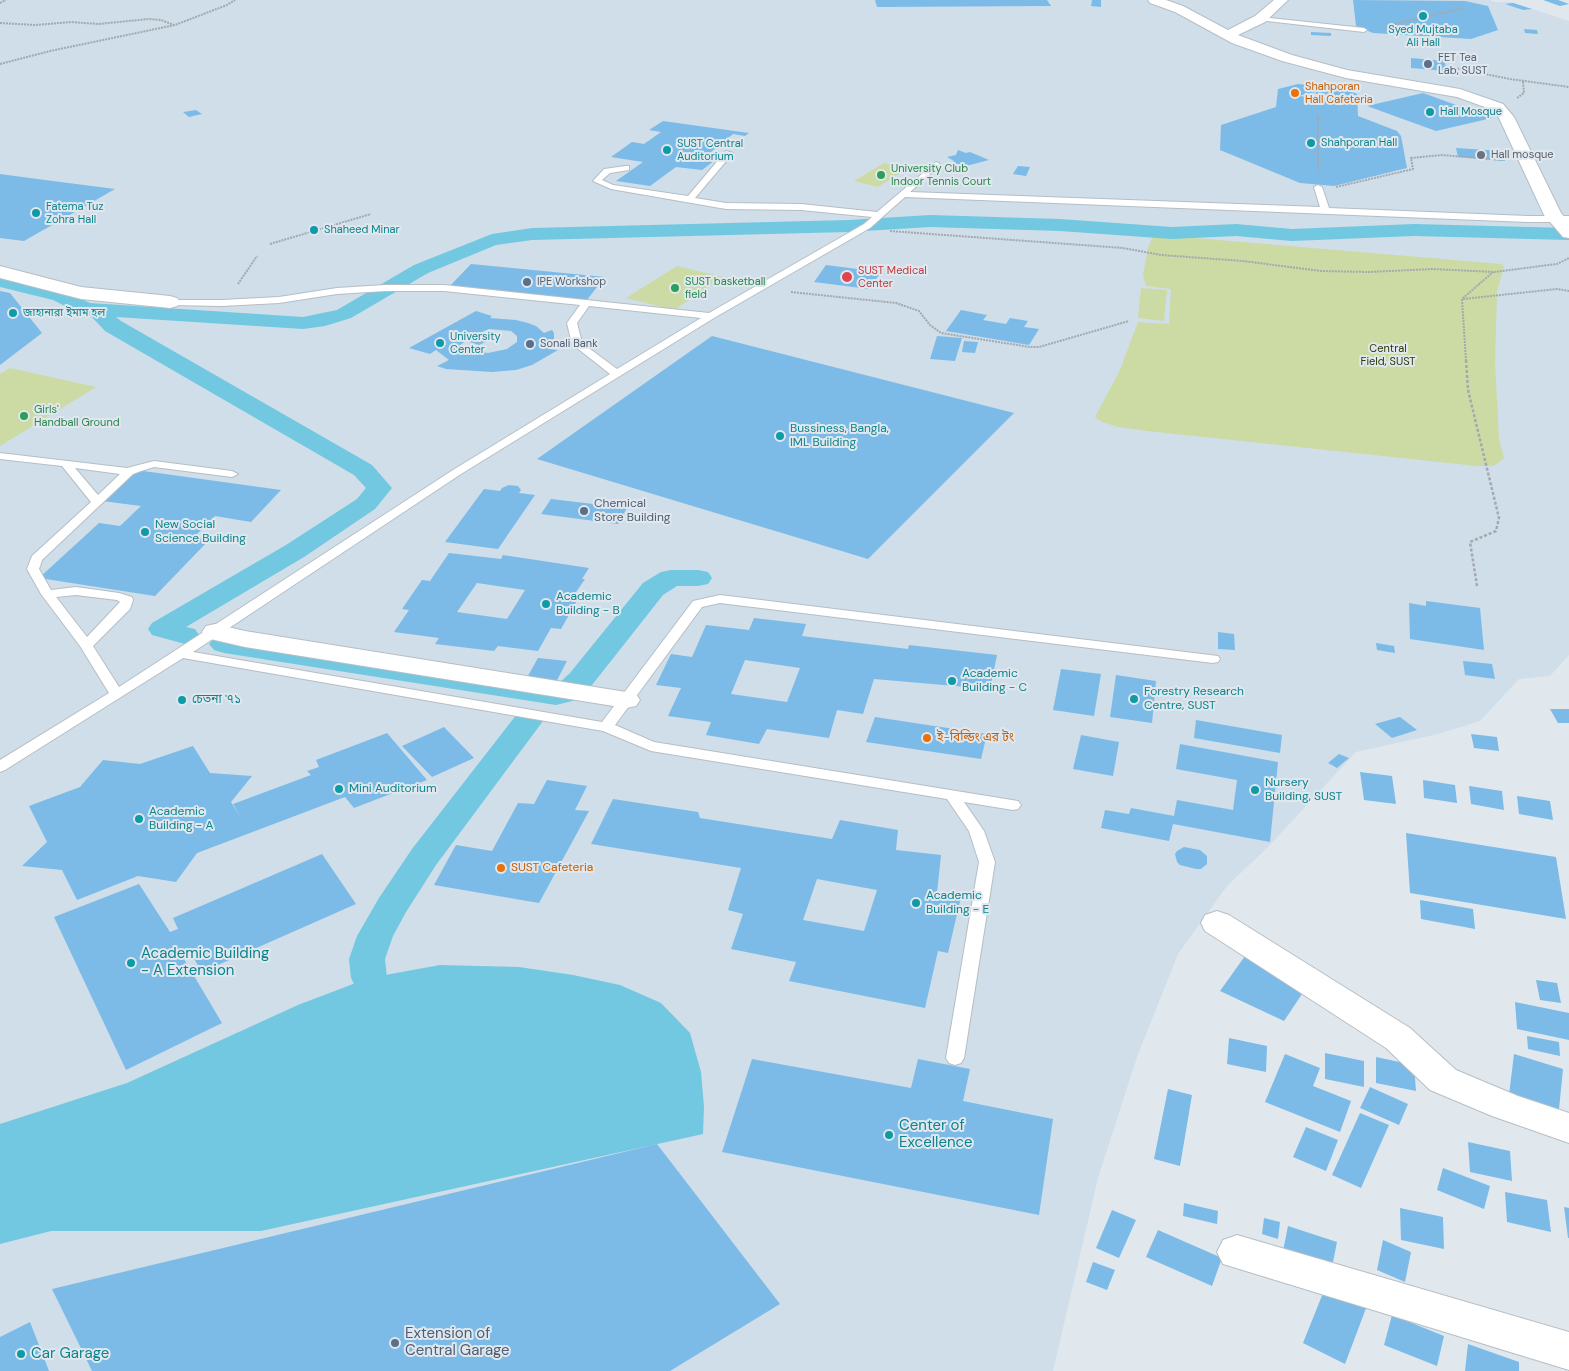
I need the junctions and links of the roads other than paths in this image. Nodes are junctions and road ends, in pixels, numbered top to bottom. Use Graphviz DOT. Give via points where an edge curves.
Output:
graph roads {
  1 [pos="1154,0"];
  2 [pos="1282,0"];
  3 [pos="1260,19"];
  4 [pos="1364,30"];
  5 [pos="1227,35"];
  6 [pos="729,153"];
  7 [pos="936,164"];
  8 [pos="626,168"];
  9 [pos="1318,187"];
  10 [pos="904,194"];
  11 [pos="690,199"];
  12 [pos="1325,210"];
  13 [pos="870,223"];
  14 [pos="1566,226"];
  15 [pos="0,272"];
  16 [pos="170,302"];
  17 [pos="586,303"];
  18 [pos="711,316"];
  19 [pos="617,374"];
  20 [pos="0,456"];
  21 [pos="65,463"];
  22 [pos="129,472"];
  23 [pos="232,474"];
  24 [pos="97,502"];
  25 [pos="47,594"];
  26 [pos="215,632"];
  27 [pos="86,645"];
  28 [pos="181,654"];
  29 [pos="1213,659"];
  30 [pos="117,694"];
  31 [pos="626,700"];
  32 [pos="606,727"];
  33 [pos="0,767"];
  34 [pos="952,795"];
  35 [pos="1013,805"];
  36 [pos="1217,923"];
  37 [pos="956,1058"];
  38 [pos="1569,1128"];
  39 [pos="1237,1252"];
  40 [pos="1569,1351"];
  1 -- 5 [label="street" via="1179,9"];
  2 -- 3 [label="street"];
  3 -- 4 [label="lane"];
  3 -- 5 [label="street"];
  5 -- 14 [label="street" via="1315,67 1443,89 1498,107 1506,117 1553,215"];
  6 -- 11 [label="lane"];
  7 -- 10 [label="lane"];
  8 -- 11 [label="lane" via="607,171 598,181 611,187"];
  9 -- 12 [label="lane"];
  10 -- 12 [label="lane"];
  10 -- 13 [label="lane"];
  11 -- 13 [label="lane" via="726,206 801,207"];
  12 -- 14 [label="lane"];
  13 -- 18 [label="lane"];
  15 -- 16 [label="street" via="81,293"];
  16 -- 17 [label="lane" via="222,303 385,288 444,288"];
  17 -- 18 [label="lane"];
  17 -- 19 [label="lane" via="572,323 577,344"];
  18 -- 19 [label="lane"];
  19 -- 26 [label="lane" via="458,472"];
  20 -- 21 [label="lane"];
  21 -- 22 [label="lane"];
  21 -- 24 [label="lane"];
  22 -- 23 [label="lane" via="154,464"];
  22 -- 24 [label="lane"];
  24 -- 25 [label="lane" via="36,559 33,569"];
  25 -- 27 [label="lane"];
  25 -- 27 [label="lane" via="76,591 127,600 125,606"];
  26 -- 28 [label="lane"];
  26 -- 31 [label="street" via="245,640"];
  27 -- 30 [label="lane"];
  28 -- 30 [label="lane"];
  28 -- 32 [label="lane"];
  29 -- 31 [label="lane" via="720,599 698,604"];
  30 -- 33 [label="lane"];
  31 -- 32 [label="lane"];
  32 -- 34 [label="lane" via="651,746"];
  34 -- 35 [label="lane"];
  34 -- 37 [label="lane" via="976,831 987,862"];
  36 -- 38 [label="street" via="1398,1038 1443,1080"];
  39 -- 40 [label="street"];
}
